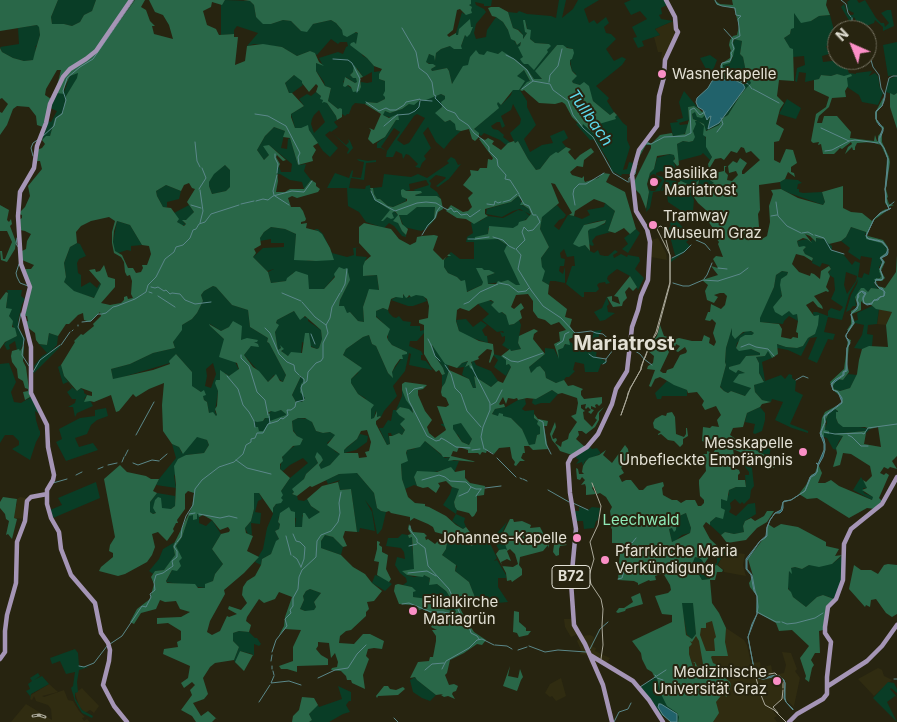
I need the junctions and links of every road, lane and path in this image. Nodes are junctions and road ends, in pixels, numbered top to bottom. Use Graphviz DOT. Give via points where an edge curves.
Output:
graph roads {
  1 [pos="131,0"];
  2 [pos="666,0"];
  3 [pos="897,477"];
  4 [pos="45,494"];
  5 [pos="897,625"];
  6 [pos="4,651"];
  7 [pos="590,655"];
  8 [pos="0,659"];
  9 [pos="829,687"];
  10 [pos="127,722"];
  11 [pos="612,722"];
  12 [pos="663,722"];
  13 [pos="788,722"];
  1 -- 4 [label="main road" via="96,51 66,73 50,104 36,149 34,168 20,192 21,264 30,285 23,315 31,347 31,396 47,425 54,479"];
  2 -- 7 [label="main road, B72" via="676,18 676,38 666,60 658,124 639,150 632,176 636,211 646,227 650,247 648,278 632,327 628,370 616,389 598,434 568,461 576,529 571,582 574,620"];
  3 -- 9 [label="main road" via="882,504 851,529 844,544 843,580 837,598 828,607 824,627 831,642 826,677"];
  4 -- 6 [label="main road" via="27,501 25,521 17,542 15,586 7,615"];
  4 -- 10 [label="main road" via="71,575 94,601 101,633 109,645 110,657 103,685"];
  5 -- 9 [label="main road" via="867,661"];
  6 -- 8 [label="main road"];
  7 -- 11 [label="main road, B72" via="603,686"];
  7 -- 12 [label="main road" via="630,679"];
  9 -- 13 [label="main road" via="823,699"];
}
